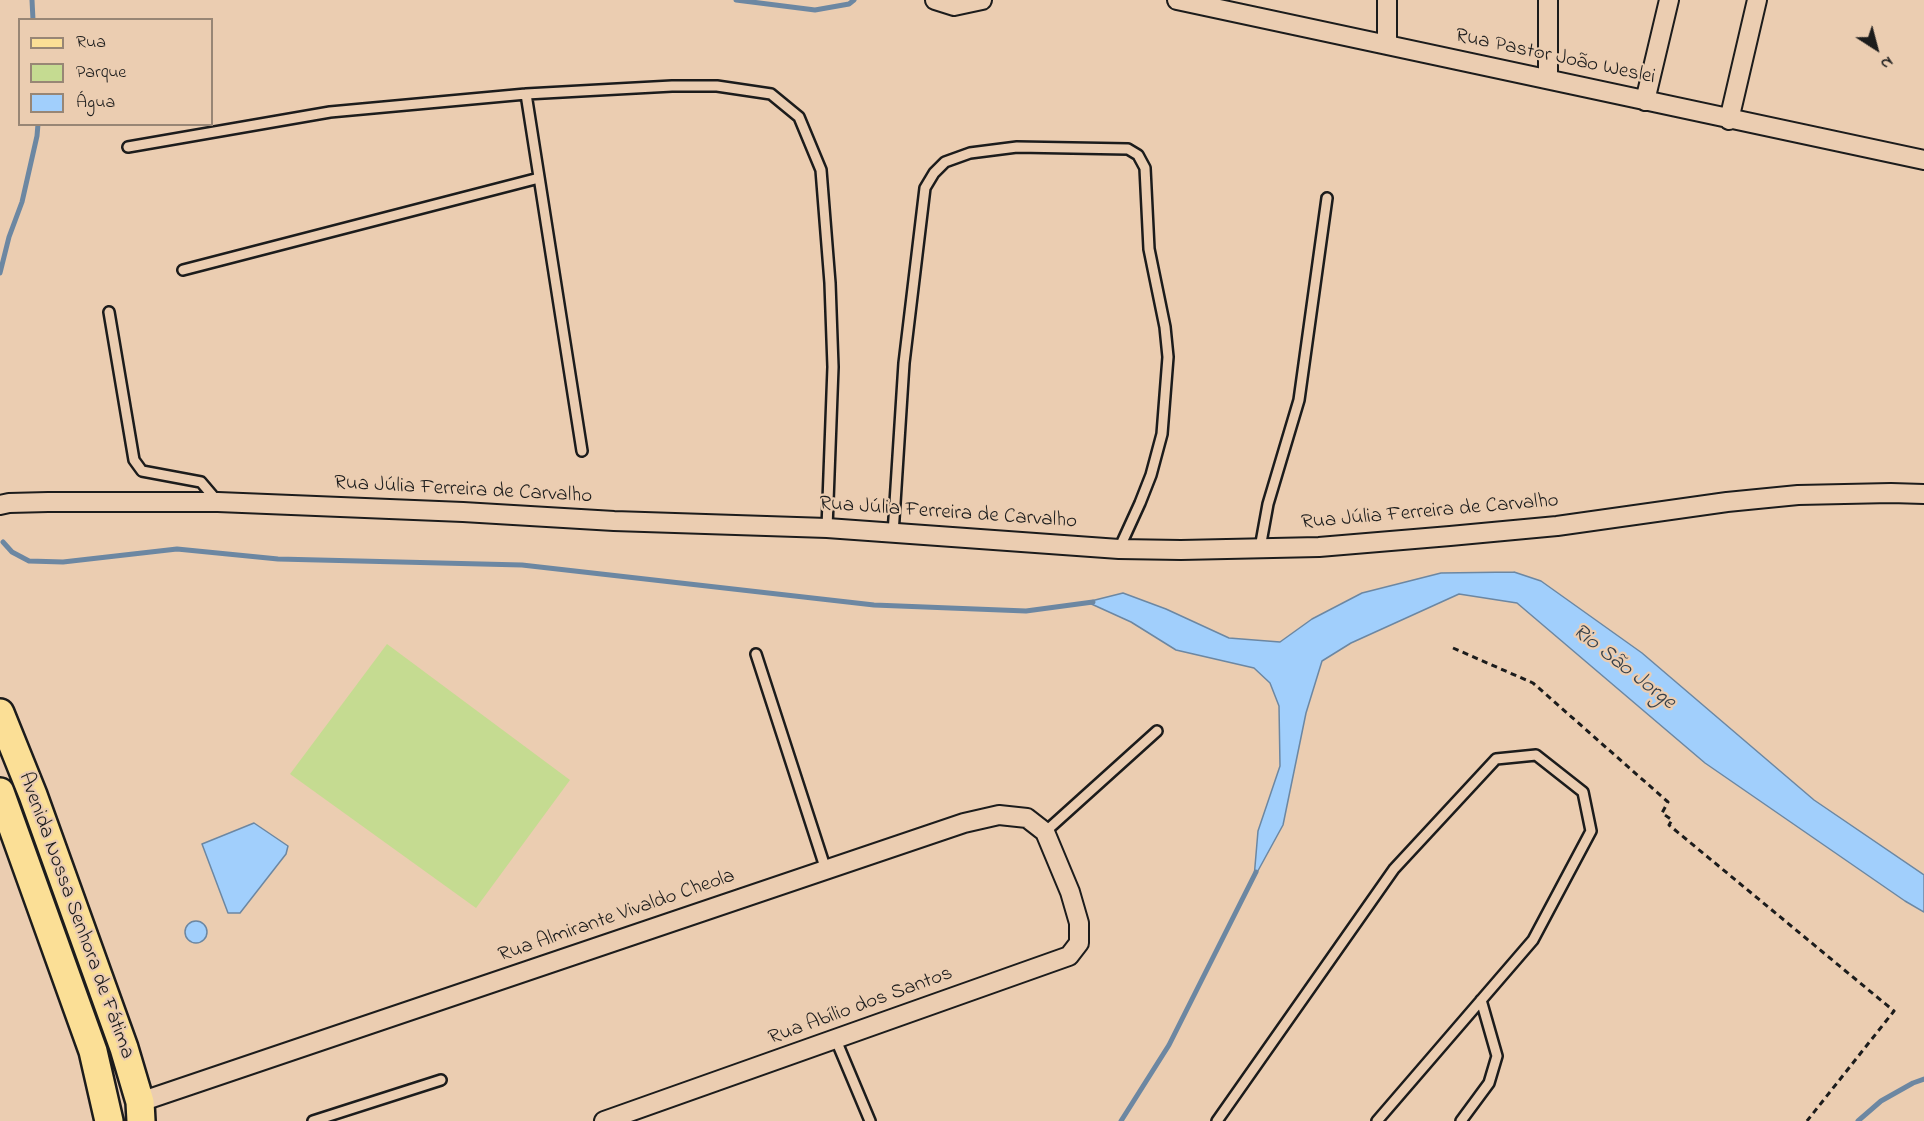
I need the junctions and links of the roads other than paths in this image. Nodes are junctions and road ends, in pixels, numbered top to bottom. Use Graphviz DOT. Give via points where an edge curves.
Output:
graph roads {
  1 [pos="935,0"];
  2 [pos="982,0"];
  3 [pos="1177,0"];
  4 [pos="1387,0"];
  5 [pos="1548,0"];
  6 [pos="1669,0"];
  7 [pos="1757,0"];
  8 [pos="1224,5"];
  9 [pos="1387,45"];
  10 [pos="1548,79"];
  11 [pos="526,94"];
  12 [pos="1645,101"];
  13 [pos="1729,120"];
  14 [pos="128,147"];
  15 [pos="1924,160"];
  16 [pos="539,178"];
  17 [pos="1327,198"];
  18 [pos="183,270"];
  19 [pos="108,312"];
  20 [pos="582,451"];
  21 [pos="1924,494"];
  22 [pos="218,502"];
  23 [pos="0,505"];
  24 [pos="827,528"];
  25 [pos="893,534"];
  26 [pos="1260,548"];
  27 [pos="1119,549"];
  28 [pos="756,654"];
  29 [pos="0,713"];
  30 [pos="1157,731"];
  31 [pos="0,792"];
  32 [pos="1045,832"];
  33 [pos="826,870"];
  34 [pos="1481,1000"];
  35 [pos="836,1040"];
  36 [pos="441,1080"];
  37 [pos="140,1111"];
  38 [pos="109,1121"];
  39 [pos="313,1121"];
  40 [pos="604,1121"];
  41 [pos="870,1121"];
  42 [pos="1217,1121"];
  43 [pos="1377,1121"];
  44 [pos="1461,1121"];
  1 -- 2 [label="street" via="954,6"];
  3 -- 8 [label="street, Rua Pastor João Weslei"];
  4 -- 9 [label="street"];
  5 -- 10 [label="street"];
  6 -- 12 [label="street"];
  7 -- 13 [label="street"];
  8 -- 9 [label="street, Rua Pastor João Weslei"];
  9 -- 10 [label="street, Rua Pastor João Weslei"];
  10 -- 12 [label="street, Rua Pastor João Weslei"];
  11 -- 14 [label="lane" via="330,112"];
  11 -- 16 [label="lane"];
  11 -- 24 [label="lane" via="717,86 771,94 799,117 821,170 831,284 833,367"];
  12 -- 13 [label="street, Rua Pastor João Weslei"];
  13 -- 15 [label="street, Rua Pastor João Weslei"];
  16 -- 18 [label="lane"];
  16 -- 20 [label="lane"];
  17 -- 26 [label="lane" via="1299,400 1268,504"];
  19 -- 22 [label="lane" via="134,460 142,471 201,482"];
  21 -- 26 [label="street, Rua Júlia Ferreira de Carvalho" via="1798,495 1557,526 1318,547"];
  22 -- 23 [label="street, Rua Júlia Ferreira de Carvalho"];
  22 -- 24 [label="street, Rua Júlia Ferreira de Carvalho"];
  24 -- 25 [label="street, Rua Júlia Ferreira de Carvalho"];
  25 -- 27 [label="street, Rua Júlia Ferreira de Carvalho"];
  25 -- 27 [label="lane" via="904,363 925,188 934,173 945,162 970,153 1017,147 1128,149 1138,154 1145,168 1149,249 1168,357 1161,434 1144,494"];
  26 -- 27 [label="street, Rua Júlia Ferreira de Carvalho"];
  28 -- 33 [label="lane"];
  29 -- 37 [label="main road, Avenida Nossa Senhora de Fátima" via="98,973 126,1054"];
  30 -- 32 [label="lane"];
  31 -- 38 [label="main road, Avenida Nossa Senhora de Fátima" via="93,1051"];
  32 -- 33 [label="street, Rua Almirante Vivaldo Cheola" via="1027,818 999,815"];
  32 -- 35 [label="street, Rua Abílio dos Santos" via="1079,923 1079,943 1069,956"];
  33 -- 37 [label="street, Rua Almirante Vivaldo Cheola"];
  34 -- 42 [label="lane" via="1533,940 1591,831 1583,792 1536,756 1496,759 1394,869"];
  34 -- 43 [label="lane"];
  34 -- 44 [label="lane" via="1497,1056 1489,1083"];
  35 -- 40 [label="street, Rua Abílio dos Santos"];
  35 -- 41 [label="lane"];
  36 -- 39 [label="lane"];
}
